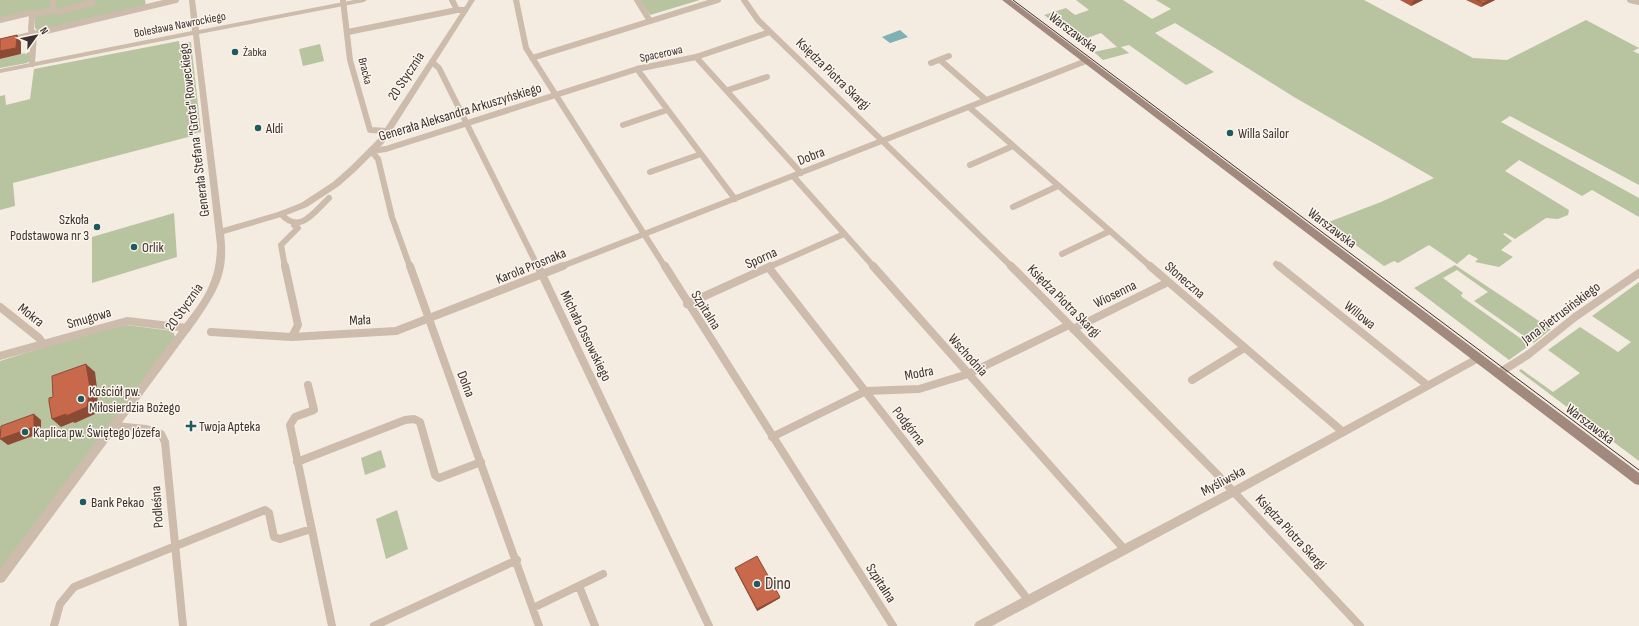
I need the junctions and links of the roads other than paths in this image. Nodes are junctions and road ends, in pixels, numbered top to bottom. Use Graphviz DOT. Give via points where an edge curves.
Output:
graph roads {
  1 [pos="53,0"];
  2 [pos="92,0"];
  3 [pos="176,0"];
  4 [pos="192,0"];
  5 [pos="364,0"];
  6 [pos="452,0"];
  7 [pos="472,0"];
  8 [pos="516,0"];
  9 [pos="637,0"];
  10 [pos="718,0"];
  11 [pos="744,0"];
  12 [pos="1006,0"];
  13 [pos="1630,0"];
  14 [pos="344,2"];
  15 [pos="1639,2"];
  16 [pos="54,10"];
  17 [pos="456,10"];
  18 [pos="466,10"];
  19 [pos="32,15"];
  20 [pos="0,20"];
  21 [pos="650,21"];
  22 [pos="33,32"];
  23 [pos="348,32"];
  24 [pos="770,32"];
  25 [pos="196,33"];
  26 [pos="0,38"];
  27 [pos="0,42"];
  28 [pos="949,56"];
  29 [pos="696,57"];
  30 [pos="532,58"];
  31 [pos="940,60"];
  32 [pos="1086,61"];
  33 [pos="432,62"];
  34 [pos="931,63"];
  35 [pos="32,64"];
  36 [pos="637,69"];
  37 [pos="0,70"];
  38 [pos="767,77"];
  39 [pos="728,90"];
  40 [pos="555,95"];
  41 [pos="986,100"];
  42 [pos="969,107"];
  43 [pos="667,110"];
  44 [pos="466,123"];
  45 [pos="623,125"];
  46 [pos="387,131"];
  47 [pos="884,142"];
  48 [pos="1013,146"];
  49 [pos="371,151"];
  50 [pos="701,154"];
  51 [pos="970,165"];
  52 [pos="650,172"];
  53 [pos="802,173"];
  54 [pos="793,176"];
  55 [pos="1058,186"];
  56 [pos="329,198"];
  57 [pos="735,199"];
  58 [pos="1013,207"];
  59 [pos="281,214"];
  60 [pos="294,225"];
  61 [pos="1110,231"];
  62 [pos="219,232"];
  63 [pos="844,234"];
  64 [pos="644,235"];
  65 [pos="1062,254"];
  66 [pos="1276,264"];
  67 [pos="769,268"];
  68 [pos="1639,273"];
  69 [pos="542,275"];
  70 [pos="1168,282"];
  71 [pos="687,304"];
  72 [pos="0,307"];
  73 [pos="428,320"];
  74 [pos="1071,327"];
  75 [pos="187,328"];
  76 [pos="211,332"];
  77 [pos="292,337"];
  78 [pos="44,345"];
  79 [pos="1244,348"];
  80 [pos="0,356"];
  81 [pos="1478,358"];
  82 [pos="968,374"];
  83 [pos="1499,374"];
  84 [pos="1192,380"];
  85 [pos="308,385"];
  86 [pos="1427,385"];
  87 [pos="866,391"];
  88 [pos="115,426"];
  89 [pos="1343,432"];
  90 [pos="772,437"];
  91 [pos="297,462"];
  92 [pos="481,462"];
  93 [pos="1639,480"];
  94 [pos="1235,491"];
  95 [pos="311,529"];
  96 [pos="174,547"];
  97 [pos="1126,550"];
  98 [pos="516,560"];
  99 [pos="604,574"];
  100 [pos="0,578"];
  101 [pos="579,586"];
  102 [pos="1029,601"];
  103 [pos="533,608"];
  104 [pos="54,626"];
  105 [pos="183,626"];
  106 [pos="332,626"];
  107 [pos="374,626"];
  108 [pos="539,626"];
  109 [pos="595,626"];
  110 [pos="709,626"];
  111 [pos="893,626"];
  112 [pos="980,626"];
  113 [pos="1360,626"];
  1 -- 16 [label="street"];
  2 -- 16 [label="street" via="92,3 58,12"];
  3 -- 22 [label="street"];
  4 -- 25 [label="street, Generała Stefana \"Grota\" Roweckiego"];
  5 -- 14 [label="street, Bolesława Nawrockiego"];
  6 -- 17 [label="street"];
  7 -- 18 [label="street, 20 Stycznia"];
  8 -- 30 [label="street, Szpitalna" via="526,48"];
  9 -- 21 [label="street"];
  10 -- 21 [label="street"];
  11 -- 24 [label="street, Księdza Piotra Skargi"];
  12 -- 32 [label="main road, Warszawska"];
  13 -- 15 [label="street"];
  14 -- 23 [label="street, Bracka"];
  14 -- 25 [label="street, Bolesława Nawrockiego"];
  16 -- 19 [label="street"];
  17 -- 18 [label="street"];
  17 -- 23 [label="street"];
  18 -- 33 [label="street, 20 Stycznia"];
  19 -- 20 [label="street" via="32,12"];
  19 -- 22 [label="street"];
  21 -- 30 [label="street"];
  22 -- 26 [label="street"];
  22 -- 27 [label="street"];
  22 -- 35 [label="street"];
  23 -- 46 [label="street, Bracka" via="350,60 370,130"];
  24 -- 29 [label="street, Spacerowa"];
  24 -- 47 [label="street, Księdza Piotra Skargi"];
  25 -- 35 [label="street, Bolesława Nawrockiego"];
  25 -- 62 [label="street, Generała Stefana \"Grota\" Roweckiego"];
  28 -- 31 [label="street"];
  29 -- 36 [label="street, Spacerowa"];
  29 -- 39 [label="street"];
  30 -- 40 [label="street, Szpitalna"];
  31 -- 34 [label="street"];
  31 -- 41 [label="street"];
  32 -- 41 [label="street, Dobra"];
  32 -- 81 [label="main road, Warszawska"];
  33 -- 44 [label="street, Michała Ossowskiego" via="439,68"];
  33 -- 46 [label="street, 20 Stycznia"];
  35 -- 37 [label="street, Bolesława Nawrockiego"];
  36 -- 40 [label="street, Spacerowa"];
  36 -- 43 [label="street"];
  38 -- 39 [label="street"];
  39 -- 53 [label="street"];
  40 -- 44 [label="street, Generała Aleksandra Arkuszyńskiego"];
  40 -- 64 [label="street, Szpitalna"];
  41 -- 42 [label="street, Dobra"];
  42 -- 47 [label="street, Dobra"];
  42 -- 48 [label="street, Słoneczna"];
  43 -- 45 [label="street"];
  43 -- 50 [label="street"];
  44 -- 49 [label="street, Generała Aleksandra Arkuszyńskiego" via="386,149"];
  44 -- 69 [label="street, Michała Ossowskiego"];
  46 -- 49 [label="street, 20 Stycznia"];
  47 -- 53 [label="street, Dobra"];
  47 -- 74 [label="street, Księdza Piotra Skargi"];
  48 -- 51 [label="street"];
  48 -- 55 [label="street, Słoneczna"];
  49 -- 59 [label="street, 20 Stycznia" via="342,179 319,196"];
  49 -- 73 [label="street, Dolna" via="378,159 392,216"];
  50 -- 52 [label="street"];
  50 -- 57 [label="street"];
  53 -- 54 [label="street, Dobra"];
  54 -- 57 [label="street, Dobra"];
  54 -- 63 [label="street, Wschodnia"];
  55 -- 58 [label="street"];
  55 -- 61 [label="street, Słoneczna"];
  56 -- 60 [label="street" via="300,223"];
  57 -- 64 [label="street, Dobra"];
  59 -- 60 [label="street"];
  59 -- 62 [label="street, 20 Stycznia"];
  60 -- 77 [label="street" via="298,228 281,245 298,325"];
  61 -- 65 [label="street"];
  61 -- 70 [label="street, Słoneczna"];
  62 -- 75 [label="street, 20 Stycznia" via="222,259 218,282"];
  63 -- 67 [label="street, Sporna"];
  63 -- 82 [label="street, Wschodnia"];
  64 -- 69 [label="street, Karola Prosnaka"];
  64 -- 71 [label="street, Szpitalna"];
  66 -- 86 [label="street, Willowa"];
  67 -- 71 [label="street, Sporna"];
  67 -- 87 [label="street, Podgórna"];
  68 -- 83 [label="street, Jana Pietrusińskiego"];
  69 -- 73 [label="street, Karola Prosnaka"];
  69 -- 110 [label="street, Michała Ossowskiego"];
  70 -- 74 [label="street, Wiosenna"];
  70 -- 79 [label="street, Słoneczna"];
  71 -- 90 [label="street, Szpitalna"];
  72 -- 78 [label="street, Mokra" via="39,338"];
  73 -- 77 [label="street, Mała" via="396,331"];
  73 -- 92 [label="street, Dolna"];
  74 -- 82 [label="street, Modra"];
  74 -- 94 [label="street, Księdza Piotra Skargi"];
  75 -- 78 [label="street, Smugowa" via="127,321"];
  75 -- 88 [label="street, 20 Stycznia"];
  76 -- 77 [label="street, Mała"];
  78 -- 80 [label="street, Smugowa"];
  79 -- 84 [label="street"];
  79 -- 89 [label="street, Słoneczna"];
  81 -- 83 [label="main road, Warszawska"];
  81 -- 86 [label="street, Myśliwska"];
  82 -- 87 [label="street, Modra" via="919,389"];
  82 -- 97 [label="street, Wschodnia"];
  83 -- 93 [label="main road, Warszawska"];
  85 -- 91 [label="street" via="314,410 295,418 290,425"];
  86 -- 89 [label="street, Myśliwska"];
  87 -- 90 [label="street, Modra"];
  87 -- 102 [label="street, Podgórna"];
  88 -- 96 [label="street, Podleśna" via="146,429 161,434 166,442"];
  88 -- 100 [label="street, 20 Stycznia"];
  89 -- 94 [label="street, Myśliwska"];
  90 -- 111 [label="street, Szpitalna"];
  91 -- 92 [label="street" via="414,418 420,422 439,478"];
  91 -- 95 [label="street"];
  92 -- 98 [label="street, Dolna"];
  94 -- 97 [label="street, Myśliwska"];
  94 -- 113 [label="street, Księdza Piotra Skargi"];
  95 -- 96 [label="street" via="280,539 274,537 270,513 265,510"];
  95 -- 106 [label="street"];
  96 -- 104 [label="street" via="74,587 59,602"];
  96 -- 105 [label="street, Podleśna"];
  97 -- 102 [label="street, Myśliwska"];
  98 -- 103 [label="street, Dolna"];
  98 -- 107 [label="street"];
  99 -- 101 [label="street"];
  101 -- 103 [label="street"];
  101 -- 109 [label="street"];
  102 -- 112 [label="street, Myśliwska"];
  103 -- 108 [label="street, Dolna"];
}
